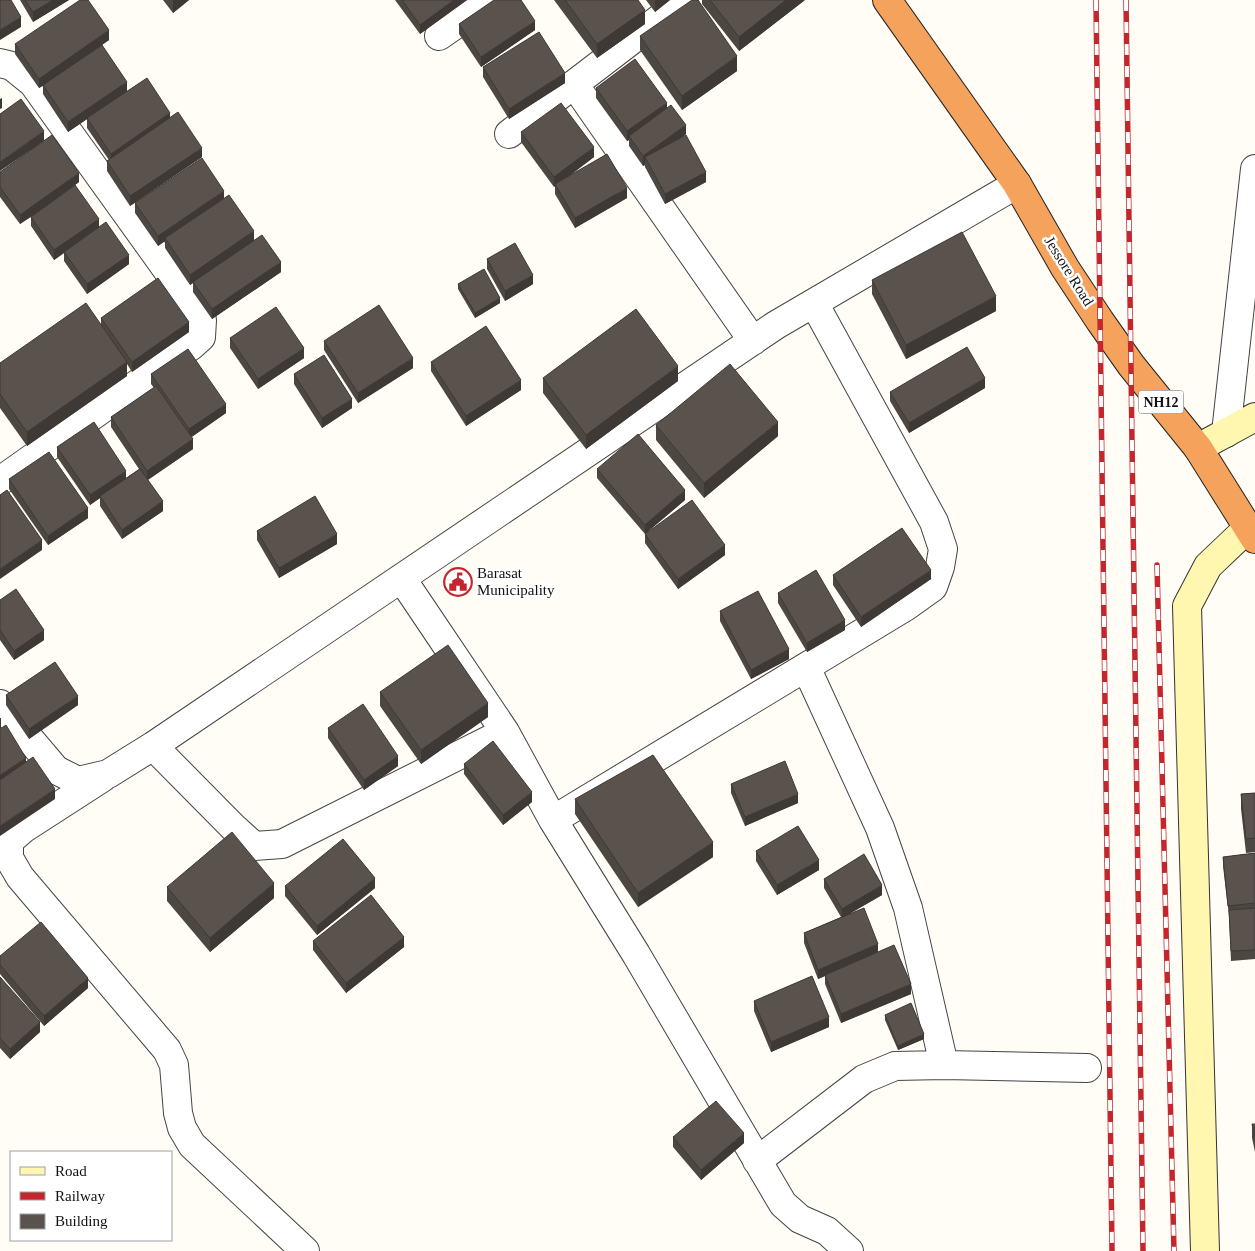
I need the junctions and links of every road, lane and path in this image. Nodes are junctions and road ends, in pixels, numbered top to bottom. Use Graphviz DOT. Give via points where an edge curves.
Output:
graph roads {
  1 [pos="490,0"];
  2 [pos="684,0"];
  3 [pos="887,0"];
  4 [pos="439,36"];
  5 [pos="0,63"];
  6 [pos="574,84"];
  7 [pos="509,134"];
  8 [pos="1255,169"];
  9 [pos="1017,184"];
  10 [pos="814,303"];
  11 [pos="753,341"];
  12 [pos="1255,417"];
  13 [pos="1226,433"];
  14 [pos="1198,448"];
  15 [pos="0,482"];
  16 [pos="1252,533"];
  17 [pos="402,579"];
  18 [pos="806,667"];
  19 [pos="0,704"];
  20 [pos="506,732"];
  21 [pos="153,746"];
  22 [pos="108,774"];
  23 [pos="553,820"];
  24 [pos="944,1066"];
  25 [pos="1087,1068"];
  26 [pos="757,1161"];
  27 [pos="305,1251"];
  28 [pos="849,1251"];
  29 [pos="1205,1251"];
  1 -- 4 [label="street"];
  2 -- 6 [label="street"];
  3 -- 9 [label="highway, Jessore Road / NH12"];
  5 -- 15 [label="street" via="12,66 33,84 202,320 201,336 191,346"];
  6 -- 7 [label="street"];
  6 -- 11 [label="street"];
  8 -- 13 [label="street"];
  9 -- 10 [label="street"];
  9 -- 14 [label="highway, Jessore Road / NH12" via="1100,321"];
  10 -- 11 [label="street"];
  10 -- 18 [label="street" via="934,522 943,549 933,587"];
  11 -- 17 [label="street"];
  12 -- 13 [label="street"];
  13 -- 14 [label="street"];
  14 -- 16 [label="highway, Jessore Road / NH12"];
  16 -- 29 [label="street" via="1208,566 1187,606"];
  17 -- 20 [label="street"];
  17 -- 21 [label="street"];
  18 -- 23 [label="street"];
  18 -- 24 [label="street" via="883,837 908,908"];
  19 -- 22 [label="street" via="56,770 78,781"];
  20 -- 21 [label="street" via="282,844 254,846"];
  20 -- 23 [label="street"];
  21 -- 22 [label="street"];
  22 -- 27 [label="street" via="9,840 8,858 20,877 167,1050 174,1065 178,1113 192,1145"];
  23 -- 26 [label="street"];
  24 -- 25 [label="street"];
  24 -- 26 [label="street" via="895,1066 864,1079"];
  26 -- 28 [label="street" via="783,1204 800,1220 827,1232"];
}
